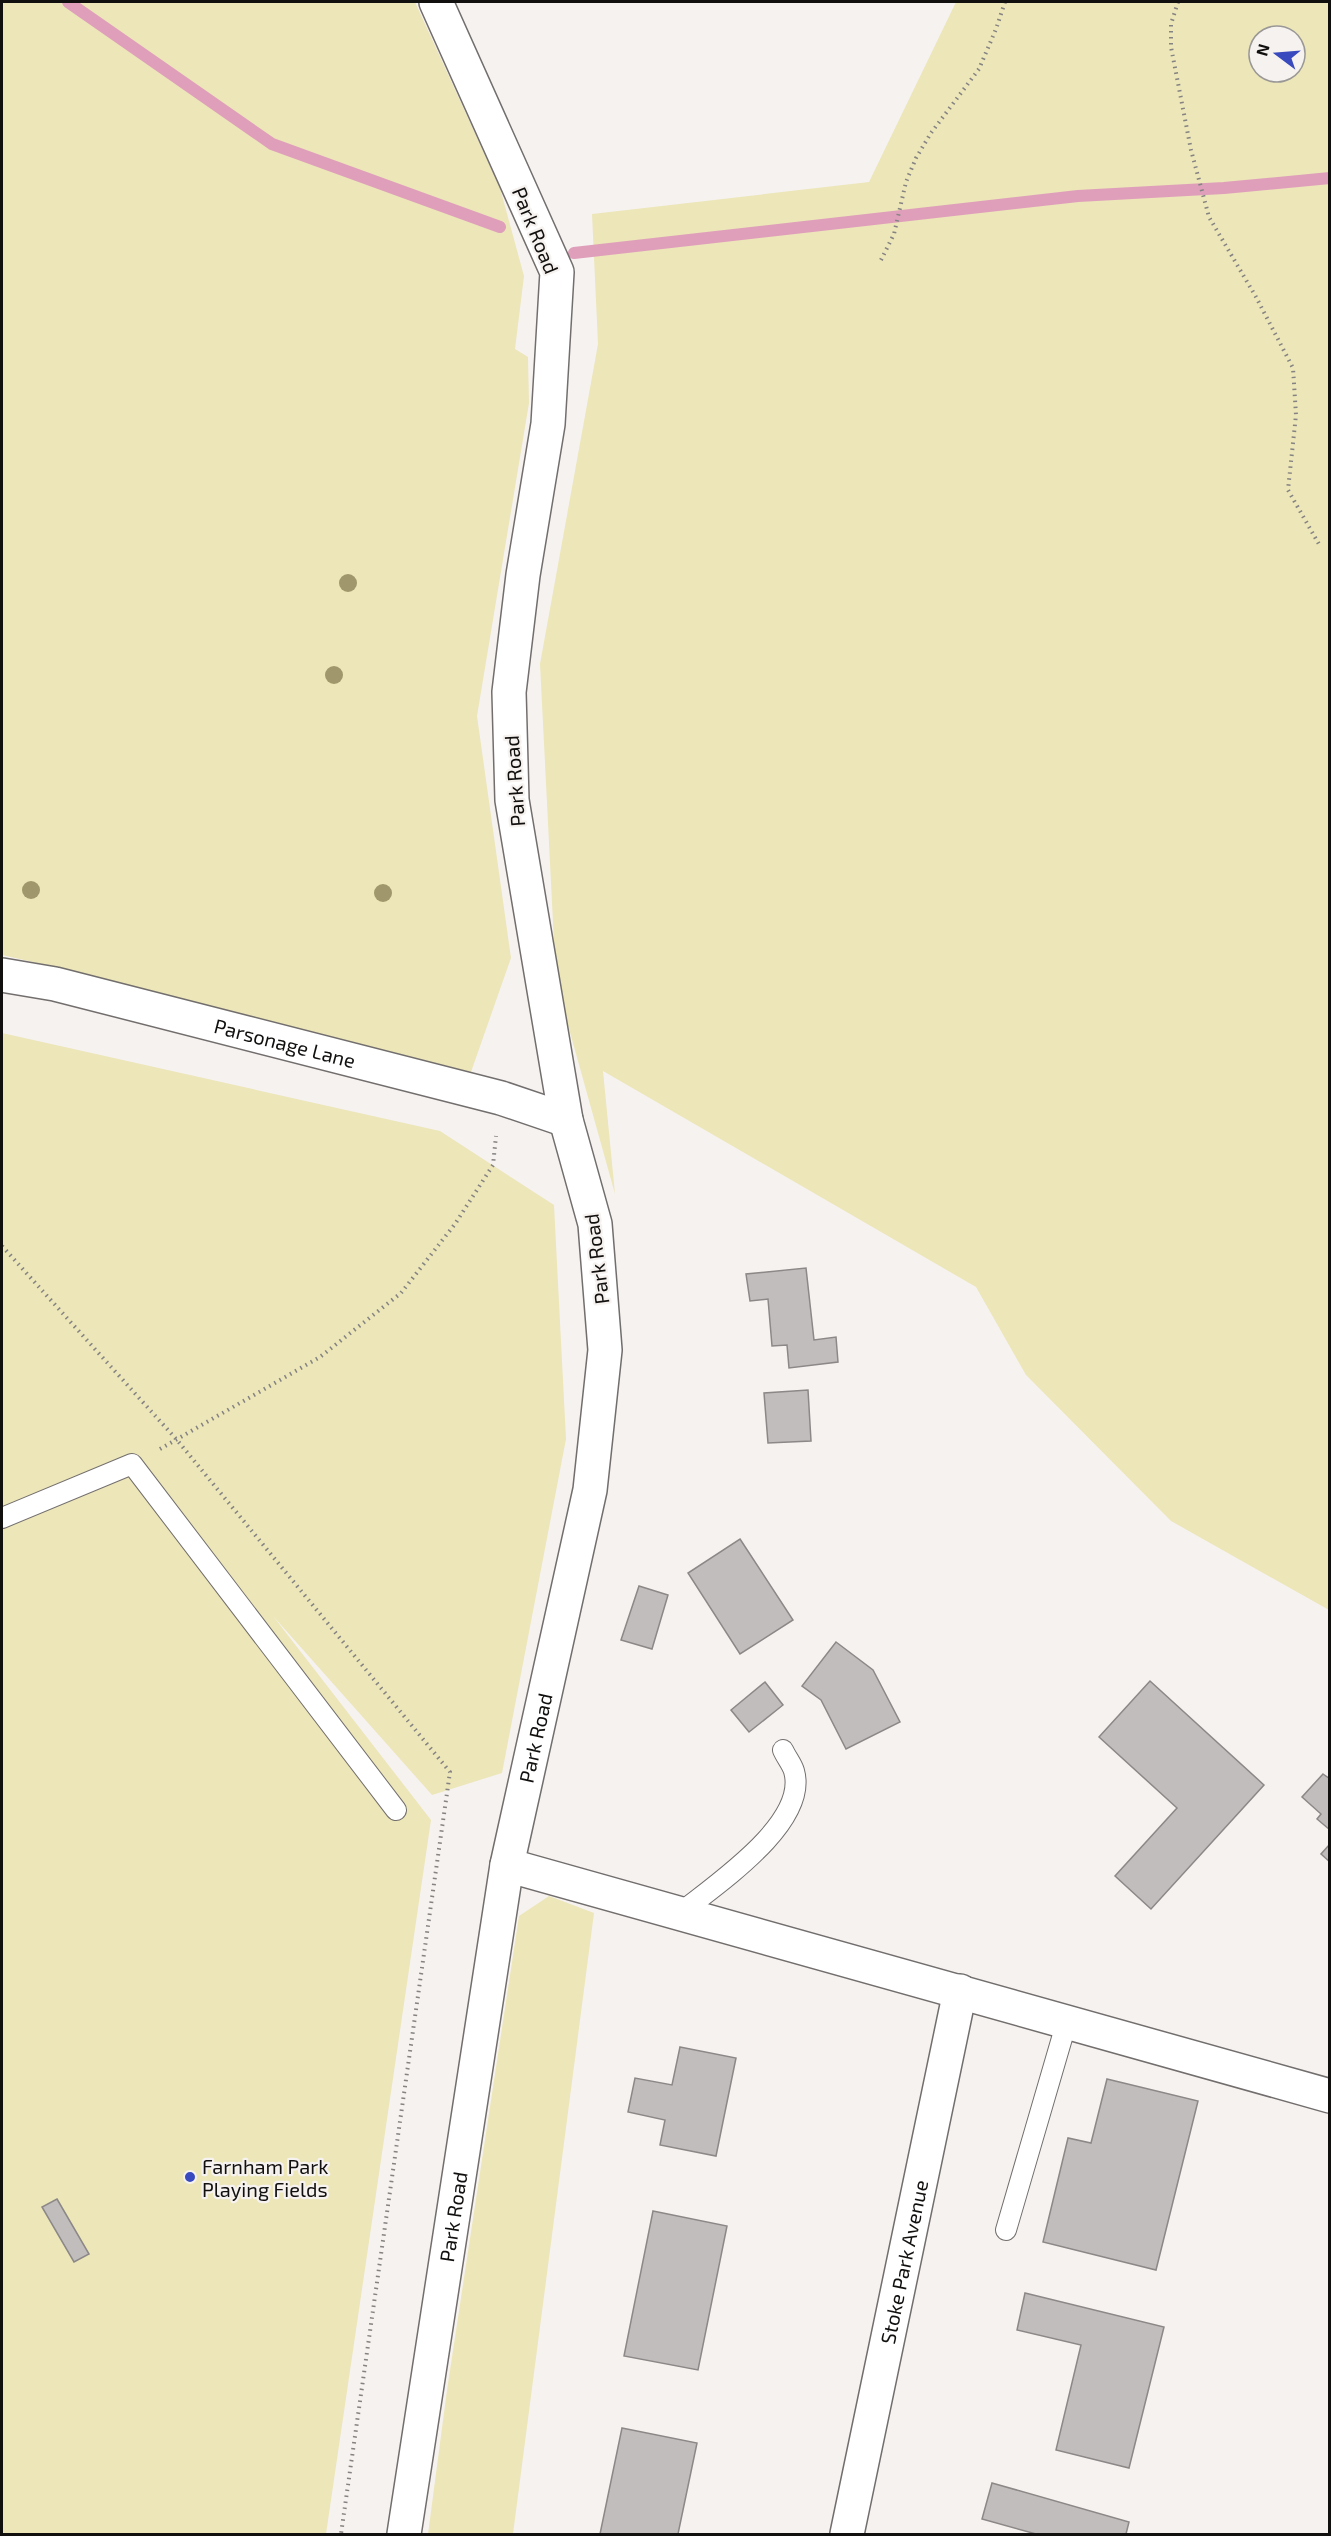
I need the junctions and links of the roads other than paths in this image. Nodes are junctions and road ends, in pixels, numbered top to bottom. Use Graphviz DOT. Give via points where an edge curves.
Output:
graph roads {
  1 [pos="436,2"];
  2 [pos="2,975"];
  3 [pos="566,1120"];
  4 [pos="2,1518"];
  5 [pos="783,1750"];
  6 [pos="396,1810"];
  7 [pos="507,1865"];
  8 [pos="680,1914"];
  9 [pos="960,1991"];
  10 [pos="1067,2021"];
  11 [pos="1329,2096"];
  12 [pos="1006,2230"];
  13 [pos="404,2535"];
  14 [pos="847,2535"];
  1 -- 3 [label="main road, Park Road" via="557,272 548,424 523,575 509,693 512,800"];
  2 -- 3 [label="main road, Parsonage Lane" via="55,984 501,1098"];
  3 -- 7 [label="main road, Park Road" via="595,1224 605,1350 590,1490"];
  4 -- 6 [label="lane" via="132,1464"];
  5 -- 8 [label="lane" via="794,1770 795,1786 784,1818 756,1852"];
  7 -- 8 [label="main road"];
  7 -- 13 [label="main road, Park Road"];
  8 -- 9 [label="main road"];
  9 -- 10 [label="main road"];
  9 -- 14 [label="main road, Stoke Park Avenue"];
  10 -- 11 [label="main road"];
  10 -- 12 [label="lane"];
}
